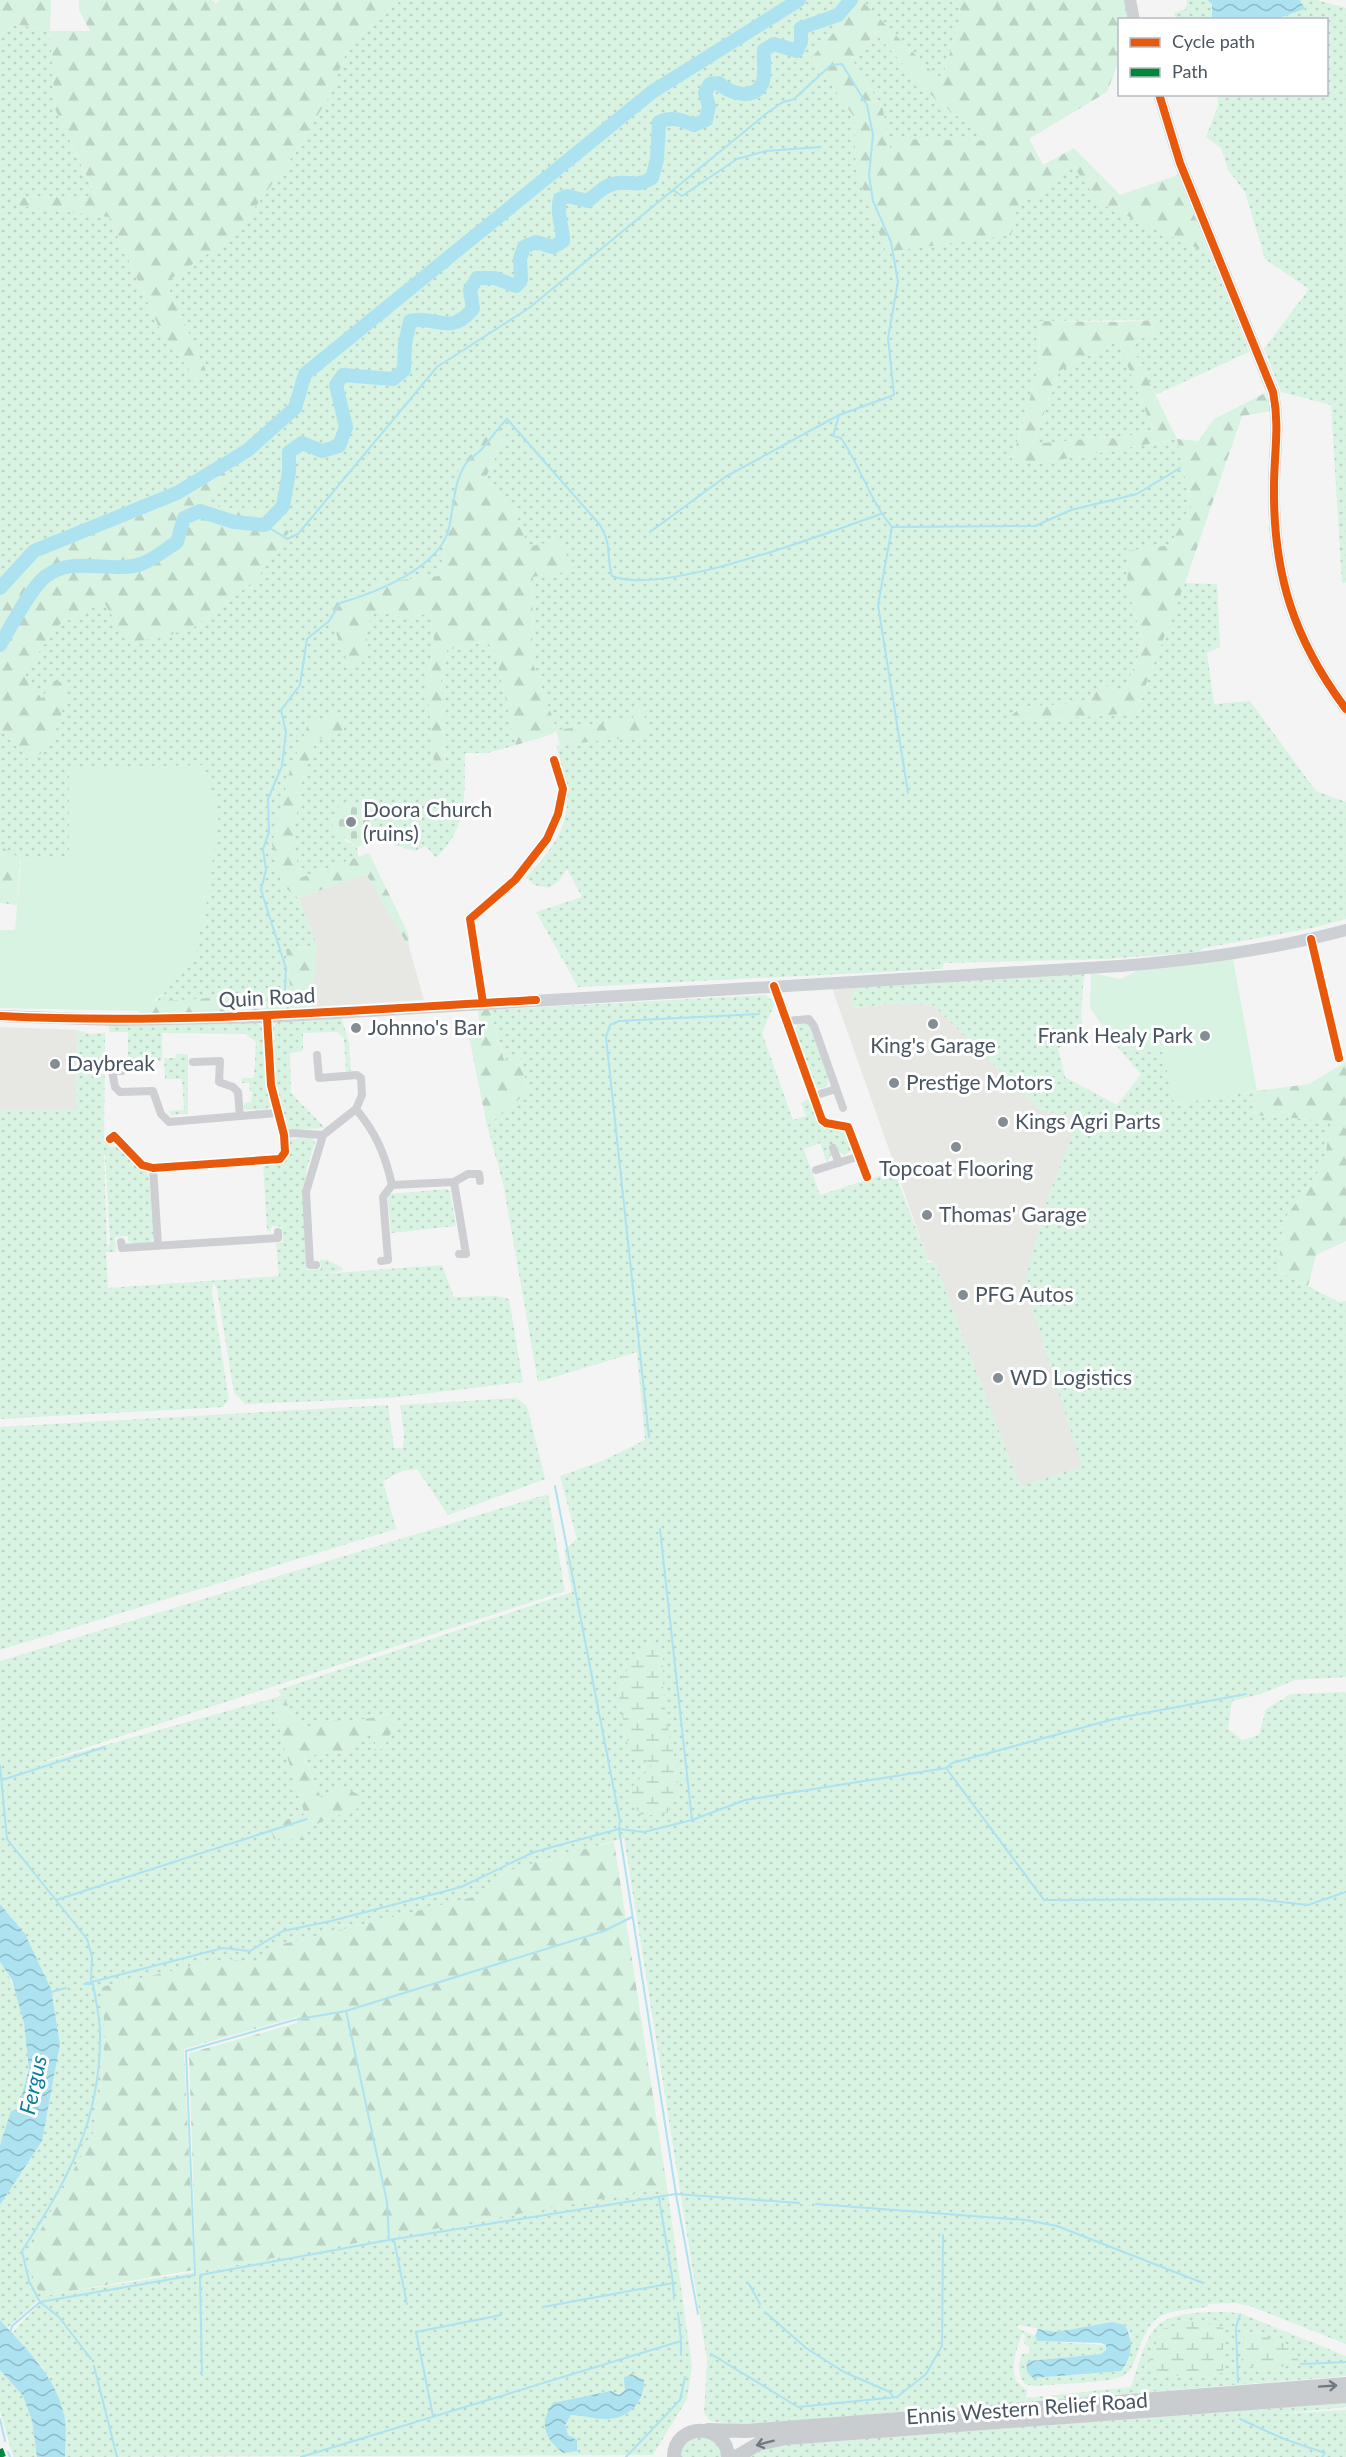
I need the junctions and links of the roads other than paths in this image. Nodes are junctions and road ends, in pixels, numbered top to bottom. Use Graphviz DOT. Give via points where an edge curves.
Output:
graph roads {
  1 [pos="1130,0"];
  2 [pos="1134,18"];
  3 [pos="1160,96"];
  4 [pos="1346,709"];
  5 [pos="554,760"];
  6 [pos="1346,930"];
  7 [pos="1311,939"];
  8 [pos="774,986"];
  9 [pos="483,1003"];
  10 [pos="0,1016"];
  11 [pos="267,1017"];
  12 [pos="787,1021"];
  13 [pos="317,1055"];
  14 [pos="1339,1059"];
  15 [pos="194,1062"];
  16 [pos="122,1071"];
  17 [pos="836,1089"];
  18 [pos="820,1094"];
  19 [pos="843,1108"];
  20 [pos="356,1109"];
  21 [pos="277,1113"];
  22 [pos="240,1116"];
  23 [pos="284,1135"];
  24 [pos="322,1135"];
  25 [pos="110,1139"];
  26 [pos="833,1148"];
  27 [pos="860,1156"];
  28 [pos="839,1163"];
  29 [pos="153,1168"];
  30 [pos="816,1170"];
  31 [pos="867,1177"];
  32 [pos="480,1181"];
  33 [pos="454,1182"];
  34 [pos="392,1185"];
  35 [pos="278,1232"];
  36 [pos="121,1242"];
  37 [pos="158,1245"];
  38 [pos="459,1254"];
  39 [pos="381,1261"];
  40 [pos="316,1265"];
  41 [pos="1346,2384"];
  42 [pos="1346,2396"];
  43 [pos="708,2430"];
  44 [pos="673,2455"];
  45 [pos="728,2457"];
  46 [pos="736,2457"];
  1 -- 2 [label="main road"];
  3 -- 4 [label="main road" via="1180,163 1274,392 1279,420 1274,520 1286,595 1307,651"];
  5 -- 9 [label="street" via="563,789 548,839 515,880 470,919"];
  6 -- 7 [label="main road, Quin Road"];
  7 -- 8 [label="main road, Quin Road" via="1185,961"];
  7 -- 14 [label="street"];
  8 -- 9 [label="main road, Quin Road"];
  8 -- 12 [label="street"];
  9 -- 11 [label="main road, Quin Road"];
  10 -- 11 [label="main road, Quin Road" via="114,1020"];
  11 -- 21 [label="street"];
  12 -- 17 [label="street" via="809,1019"];
  12 -- 27 [label="street" via="822,1120 848,1127"];
  13 -- 20 [label="street" via="319,1078 361,1078 362,1095"];
  15 -- 22 [label="street" via="219,1061 219,1082 238,1092"];
  16 -- 22 [label="street" via="112,1071 115,1087 120,1092 153,1091 161,1114 169,1122"];
  17 -- 18 [label="street"];
  17 -- 19 [label="street"];
  20 -- 24 [label="street"];
  20 -- 34 [label="street" via="385,1154"];
  21 -- 22 [label="street"];
  21 -- 23 [label="street"];
  23 -- 24 [label="street"];
  23 -- 29 [label="street" via="285,1152 280,1159"];
  24 -- 40 [label="street" via="306,1192 310,1265"];
  25 -- 29 [label="street" via="114,1136 142,1165"];
  26 -- 28 [label="street"];
  27 -- 28 [label="street"];
  27 -- 31 [label="street"];
  28 -- 30 [label="street"];
  29 -- 37 [label="street"];
  32 -- 33 [label="street" via="479,1174 468,1174"];
  33 -- 34 [label="street"];
  33 -- 38 [label="street" via="465,1254"];
  34 -- 39 [label="street" via="383,1197 388,1260"];
  35 -- 37 [label="street" via="278,1238"];
  36 -- 37 [label="street" via="122,1248"];
  43 -- 41 [label="main road, Ennis Western Relief Road, one-way" via="746,2431"];
  42 -- 46 [label="main road, Ennis Western Relief Road, one-way" via="786,2438 759,2444"];
  43 -- 44 [label="main road" via="682,2437"];
  43 -- 45 [label="main road" via="721,2439"];
}
